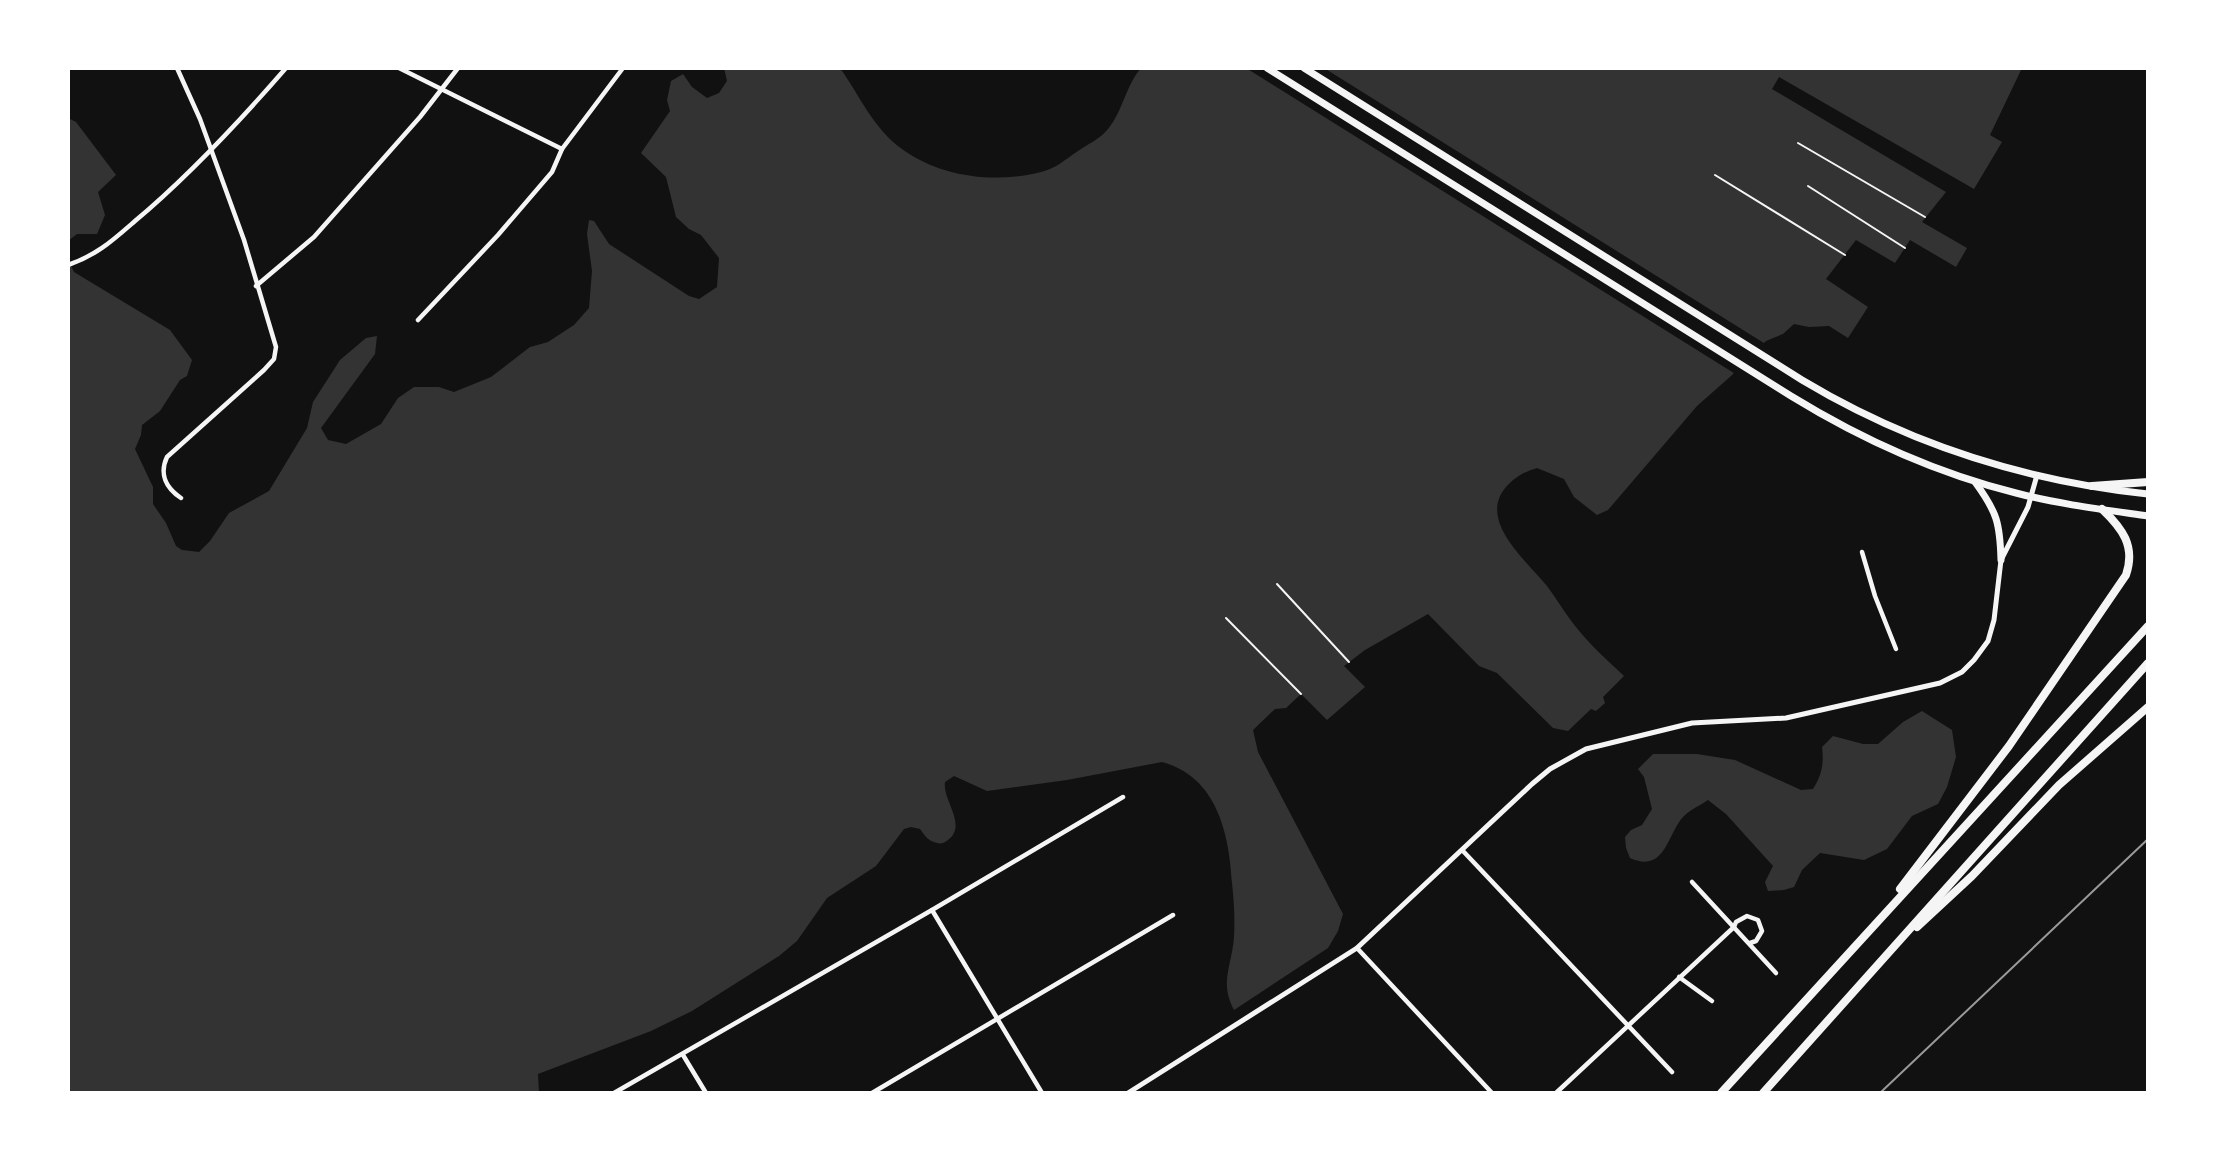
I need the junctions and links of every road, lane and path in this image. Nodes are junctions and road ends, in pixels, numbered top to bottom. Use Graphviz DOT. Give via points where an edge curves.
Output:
graph roads {
  1 [pos="177,68"];
  2 [pos="286,68"];
  3 [pos="399,68"];
  4 [pos="458,68"];
  5 [pos="623,68"];
  6 [pos="1267,68"];
  7 [pos="1304,68"];
  8 [pos="442,89"];
  9 [pos="1798,143"];
  10 [pos="562,149"];
  11 [pos="211,150"];
  12 [pos="1715,175"];
  13 [pos="1808,186"];
  14 [pos="1925,217"];
  15 [pos="1905,248"];
  16 [pos="1845,255"];
  17 [pos="68,265"];
  18 [pos="256,286"];
  19 [pos="418,320"];
  20 [pos="2037,475"];
  21 [pos="1975,481"];
  22 [pos="2148,482"];
  23 [pos="2092,486"];
  24 [pos="2148,494"];
  25 [pos="2032,496"];
  26 [pos="181,498"];
  27 [pos="2102,509"];
  28 [pos="2148,516"];
  29 [pos="1862,552"];
  30 [pos="2001,560"];
  31 [pos="1277,584"];
  32 [pos="1226,618"];
  33 [pos="2148,626"];
  34 [pos="1896,649"];
  35 [pos="1349,662"];
  36 [pos="2148,663"];
  37 [pos="1301,694"];
  38 [pos="2148,707"];
  39 [pos="1123,797"];
  40 [pos="1462,851"];
  41 [pos="1692,882"];
  42 [pos="933,910"];
  43 [pos="1173,915"];
  44 [pos="1880,917"];
  45 [pos="1734,927"];
  46 [pos="1750,943"];
  47 [pos="1357,948"];
  48 [pos="1881,960"];
  49 [pos="1776,973"];
  50 [pos="1679,977"];
  51 [pos="1712,1001"];
  52 [pos="997,1019"];
  53 [pos="1628,1026"];
  54 [pos="683,1055"];
  55 [pos="1672,1072"];
  56 [pos="614,1093"];
  57 [pos="706,1093"];
  58 [pos="872,1093"];
  59 [pos="1042,1093"];
  60 [pos="1128,1093"];
  61 [pos="1492,1093"];
  62 [pos="1556,1093"];
  63 [pos="1721,1093"];
  64 [pos="1763,1093"];
  1 -- 11 [label="street"];
  2 -- 11 [label="street"];
  3 -- 8 [label="street"];
  4 -- 8 [label="street"];
  5 -- 10 [label="street"];
  6 -- 21 [label="main road" via="1820,414 1925,464"];
  7 -- 20 [label="main road" via="1830,397 1932,444"];
  8 -- 10 [label="street"];
  8 -- 18 [label="street" via="314,237"];
  9 -- 14 [label="path"];
  10 -- 19 [label="street" via="552,172"];
  11 -- 17 [label="street" via="98,252"];
  11 -- 18 [label="street"];
  12 -- 16 [label="path"];
  13 -- 15 [label="path"];
  18 -- 26 [label="street" via="276,347 274,359 164,464 166,484"];
  20 -- 23 [label="main road"];
  20 -- 25 [label="street"];
  21 -- 25 [label="main road"];
  21 -- 30 [label="main road" via="1995,512"];
  22 -- 23 [label="highway"];
  23 -- 24 [label="main road"];
  25 -- 27 [label="main road"];
  25 -- 30 [label="street"];
  27 -- 28 [label="main road"];
  27 -- 44 [label="highway" via="2128,542 2126,575 2009,746"];
  29 -- 34 [label="street"];
  30 -- 40 [label="street" via="1987,641 1962,672 1940,683 1786,718 1692,723 1586,749 1550,769"];
  31 -- 35 [label="path"];
  32 -- 37 [label="path"];
  33 -- 44 [label="highway"];
  36 -- 48 [label="highway"];
  38 -- 48 [label="highway" via="2067,778 1972,876"];
  39 -- 42 [label="street"];
  40 -- 47 [label="street"];
  40 -- 53 [label="street"];
  41 -- 45 [label="street"];
  42 -- 52 [label="street"];
  42 -- 54 [label="street"];
  43 -- 52 [label="street"];
  44 -- 63 [label="highway"];
  45 -- 46 [label="street"];
  45 -- 46 [label="street" via="1747,916 1758,920 1762,931"];
  45 -- 50 [label="street"];
  46 -- 49 [label="street"];
  47 -- 60 [label="street"];
  47 -- 61 [label="street"];
  48 -- 64 [label="highway"];
  50 -- 51 [label="street"];
  50 -- 53 [label="street"];
  52 -- 58 [label="street"];
  52 -- 59 [label="street"];
  53 -- 55 [label="street"];
  53 -- 62 [label="street"];
  54 -- 56 [label="street"];
  54 -- 57 [label="street"];
}
